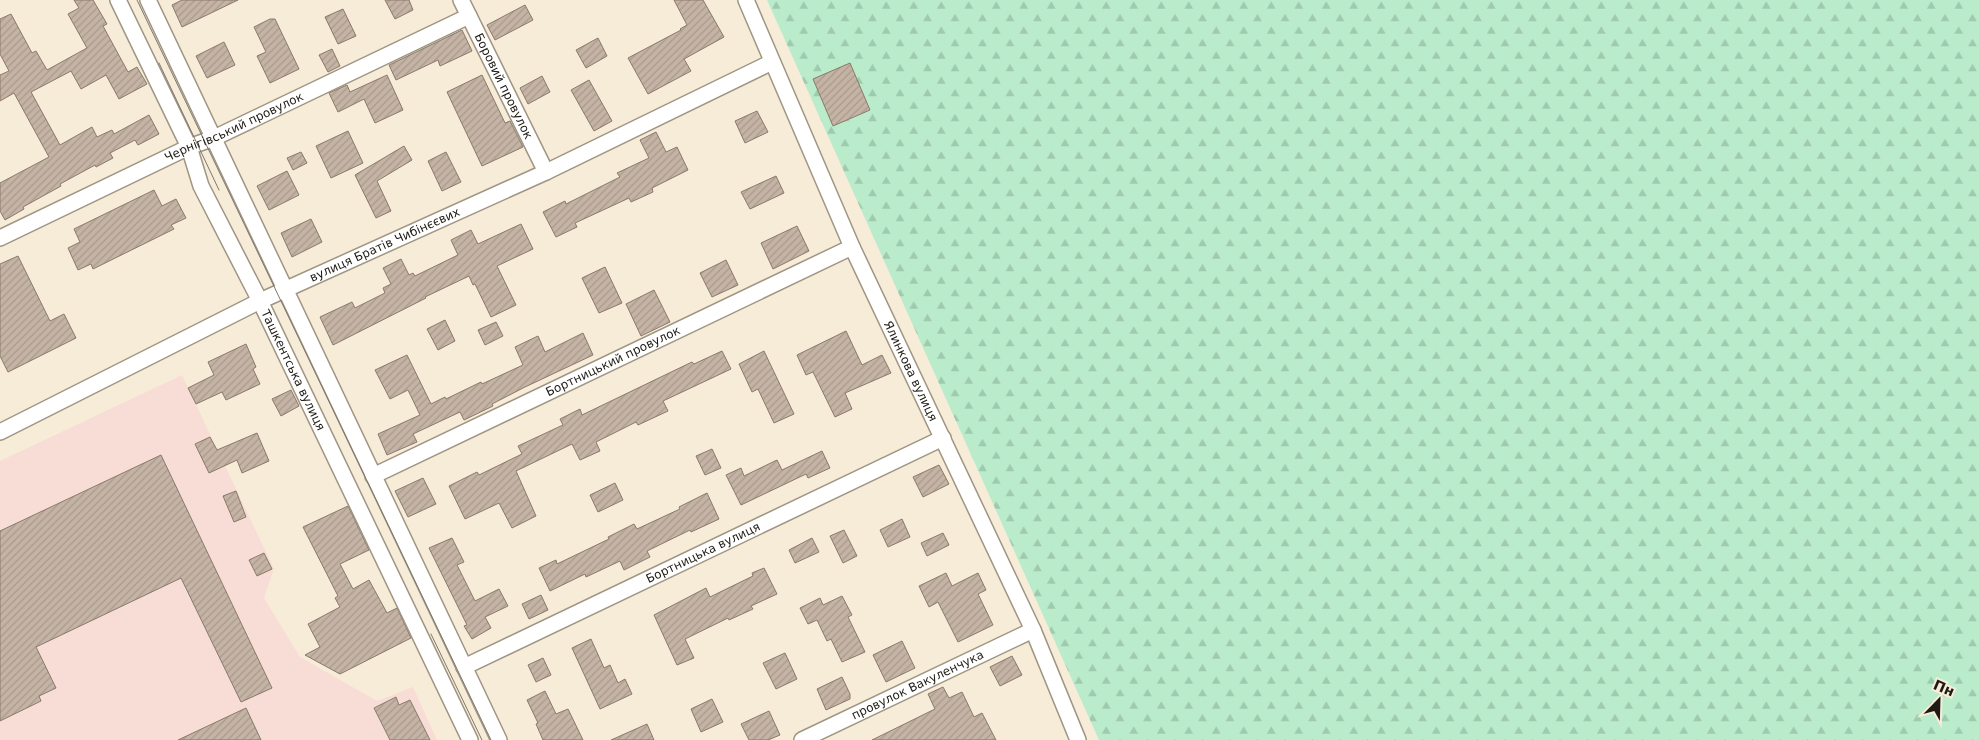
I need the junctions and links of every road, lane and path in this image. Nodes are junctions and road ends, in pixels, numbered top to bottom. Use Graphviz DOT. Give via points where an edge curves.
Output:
graph roads {
  1 [pos="118,0"];
  2 [pos="148,0"];
  3 [pos="461,0"];
  4 [pos="746,0"];
  5 [pos="469,16"];
  6 [pos="772,62"];
  7 [pos="214,138"];
  8 [pos="190,147"];
  9 [pos="546,172"];
  10 [pos="0,238"];
  11 [pos="852,247"];
  12 [pos="285,290"];
  13 [pos="260,300"];
  14 [pos="0,432"];
  15 [pos="943,438"];
  16 [pos="374,476"];
  17 [pos="1033,630"];
  18 [pos="464,666"];
  19 [pos="470,740"];
  20 [pos="499,740"];
  21 [pos="802,740"];
  22 [pos="1078,740"];
  1 -- 8 [label="street, Ташкентська вулиця"];
  2 -- 7 [label="street"];
  3 -- 5 [label="street, Боровий провулок"];
  4 -- 6 [label="street, Ялинкова вулиця"];
  5 -- 7 [label="street, Чернігівський провулок"];
  5 -- 9 [label="street, Боровий провулок"];
  6 -- 9 [label="street, вулиця Братів Чибінєєвих"];
  6 -- 11 [label="street, Ялинкова вулиця"];
  7 -- 8 [label="street, Чернігівський провулок"];
  7 -- 12 [label="street"];
  8 -- 10 [label="street, Чернігівський провулок"];
  8 -- 13 [label="street, Ташкентська вулиця" via="201,186"];
  9 -- 12 [label="street, вулиця Братів Чибінєєвих"];
  11 -- 15 [label="street, Ялинкова вулиця"];
  11 -- 16 [label="street, Бортницький провулок"];
  12 -- 13 [label="street, вулиця Братів Чибінєєвих"];
  12 -- 16 [label="street"];
  13 -- 14 [label="street, вулиця Братів Чибінєєвих"];
  13 -- 19 [label="street, Ташкентська вулиця"];
  15 -- 17 [label="street, Ялинкова вулиця"];
  15 -- 18 [label="street, Бортницька вулиця"];
  16 -- 18 [label="street"];
  17 -- 21 [label="street, провулок Вакуленчука"];
  17 -- 22 [label="street, Ялинкова вулиця"];
  18 -- 20 [label="street"];
}
